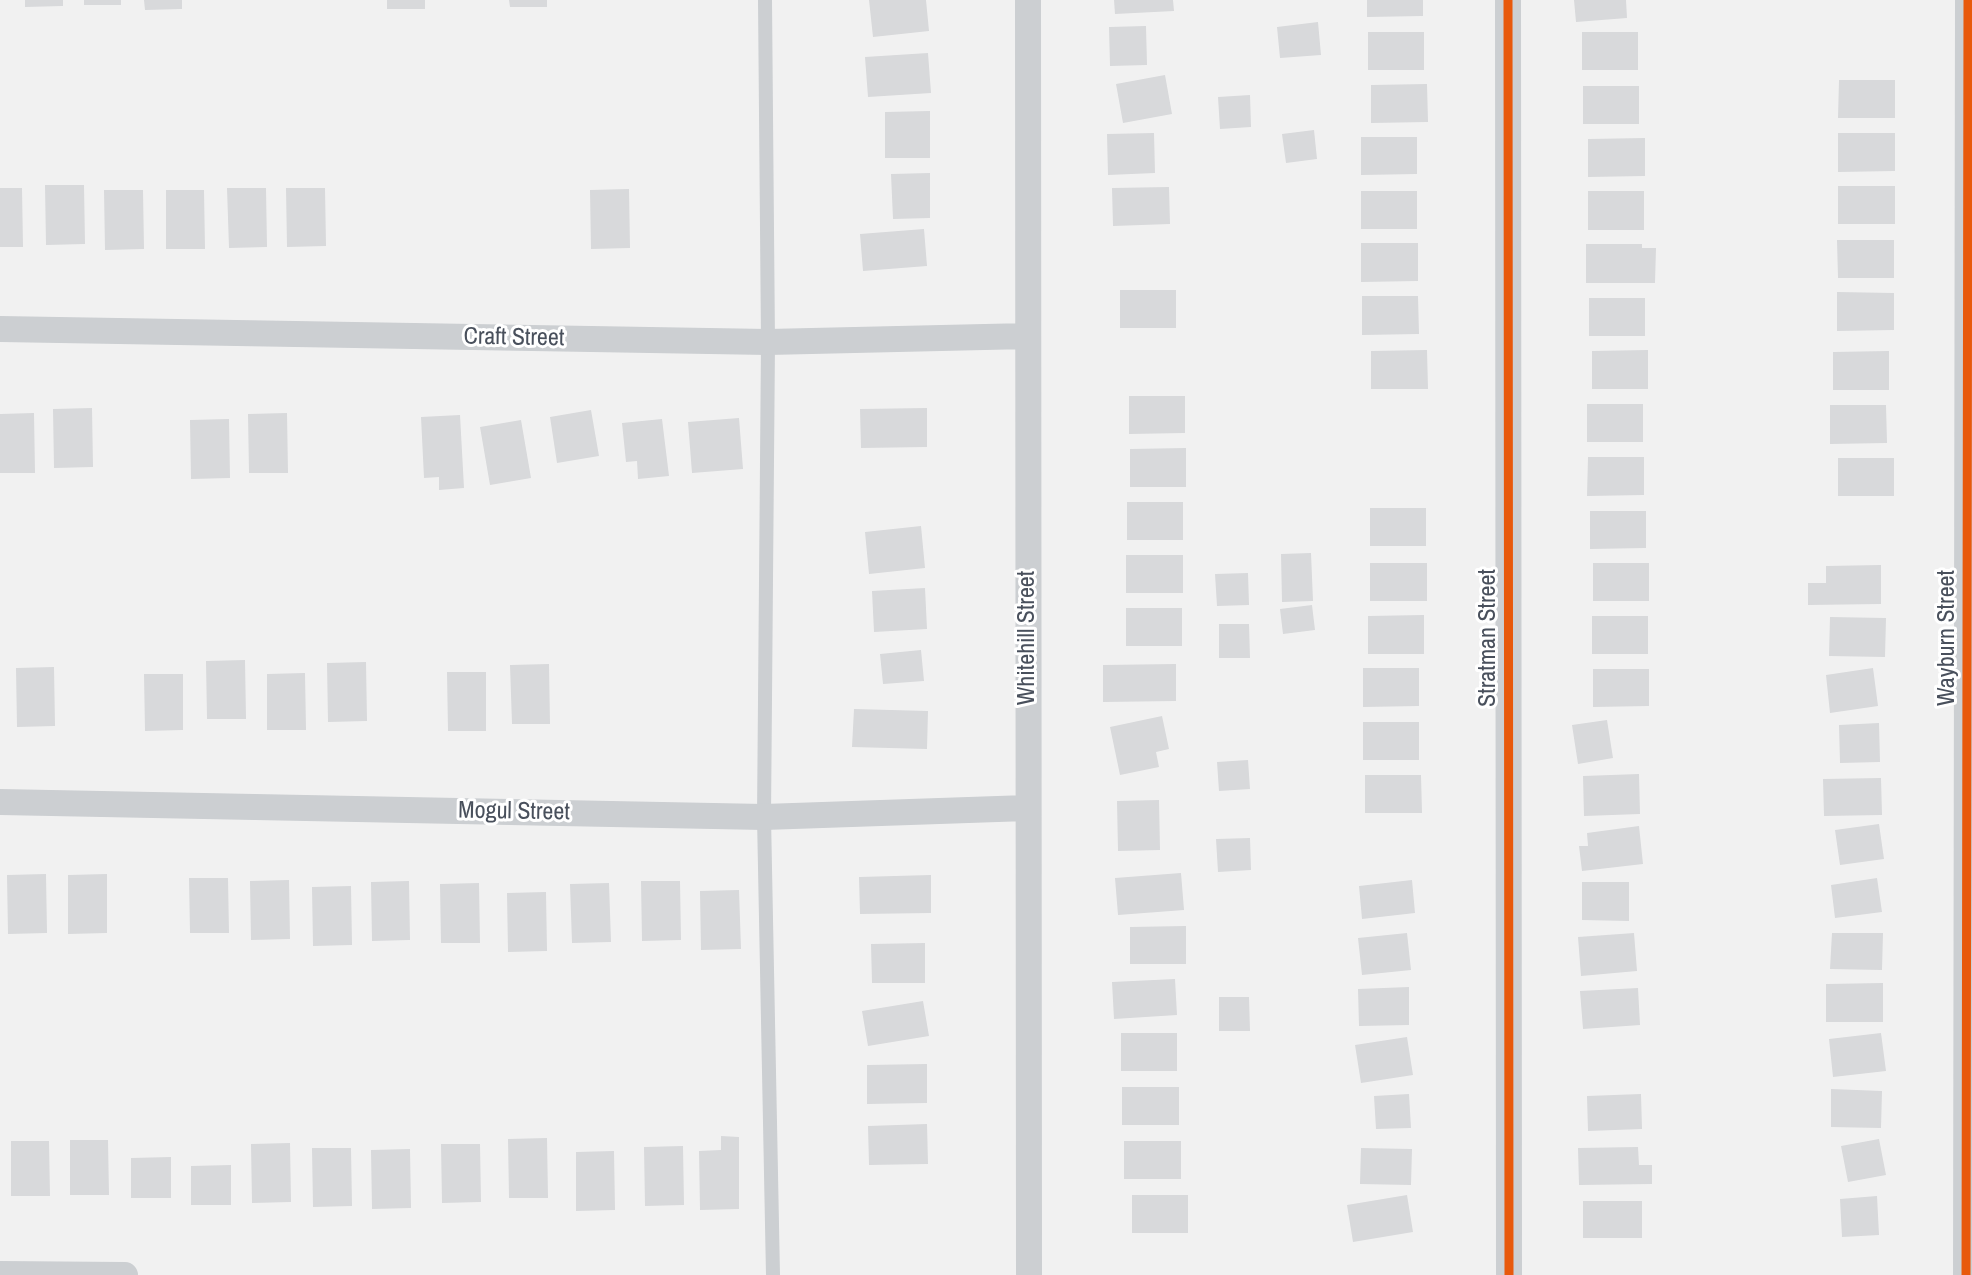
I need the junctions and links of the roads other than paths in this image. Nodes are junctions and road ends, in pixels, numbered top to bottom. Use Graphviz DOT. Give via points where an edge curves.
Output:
graph roads {
  1 [pos="765,0"];
  2 [pos="1028,0"];
  3 [pos="1508,0"];
  4 [pos="1968,0"];
  5 [pos="1970,319"];
  6 [pos="0,329"];
  7 [pos="1028,336"];
  8 [pos="768,342"];
  9 [pos="0,802"];
  10 [pos="1027,808"];
  11 [pos="764,817"];
  12 [pos="0,1273"];
  13 [pos="125,1275"];
  14 [pos="773,1275"];
  15 [pos="1029,1275"];
  16 [pos="1509,1275"];
  17 [pos="1966,1275"];
  1 -- 8 [label="lane"];
  2 -- 7 [label="street, Whitehill Street"];
  3 -- 16 [label="street, Stratman Street"];
  4 -- 5 [label="street, Wayburn Street"];
  5 -- 17 [label="street, Wayburn Street"];
  6 -- 8 [label="street, Craft Street"];
  7 -- 8 [label="street, Craft Street"];
  7 -- 10 [label="street, Whitehill Street"];
  8 -- 11 [label="lane"];
  9 -- 11 [label="street, Mogul Street"];
  10 -- 11 [label="street, Mogul Street"];
  10 -- 15 [label="street, Whitehill Street"];
  11 -- 14 [label="lane"];
  12 -- 13 [label="street"];
}
